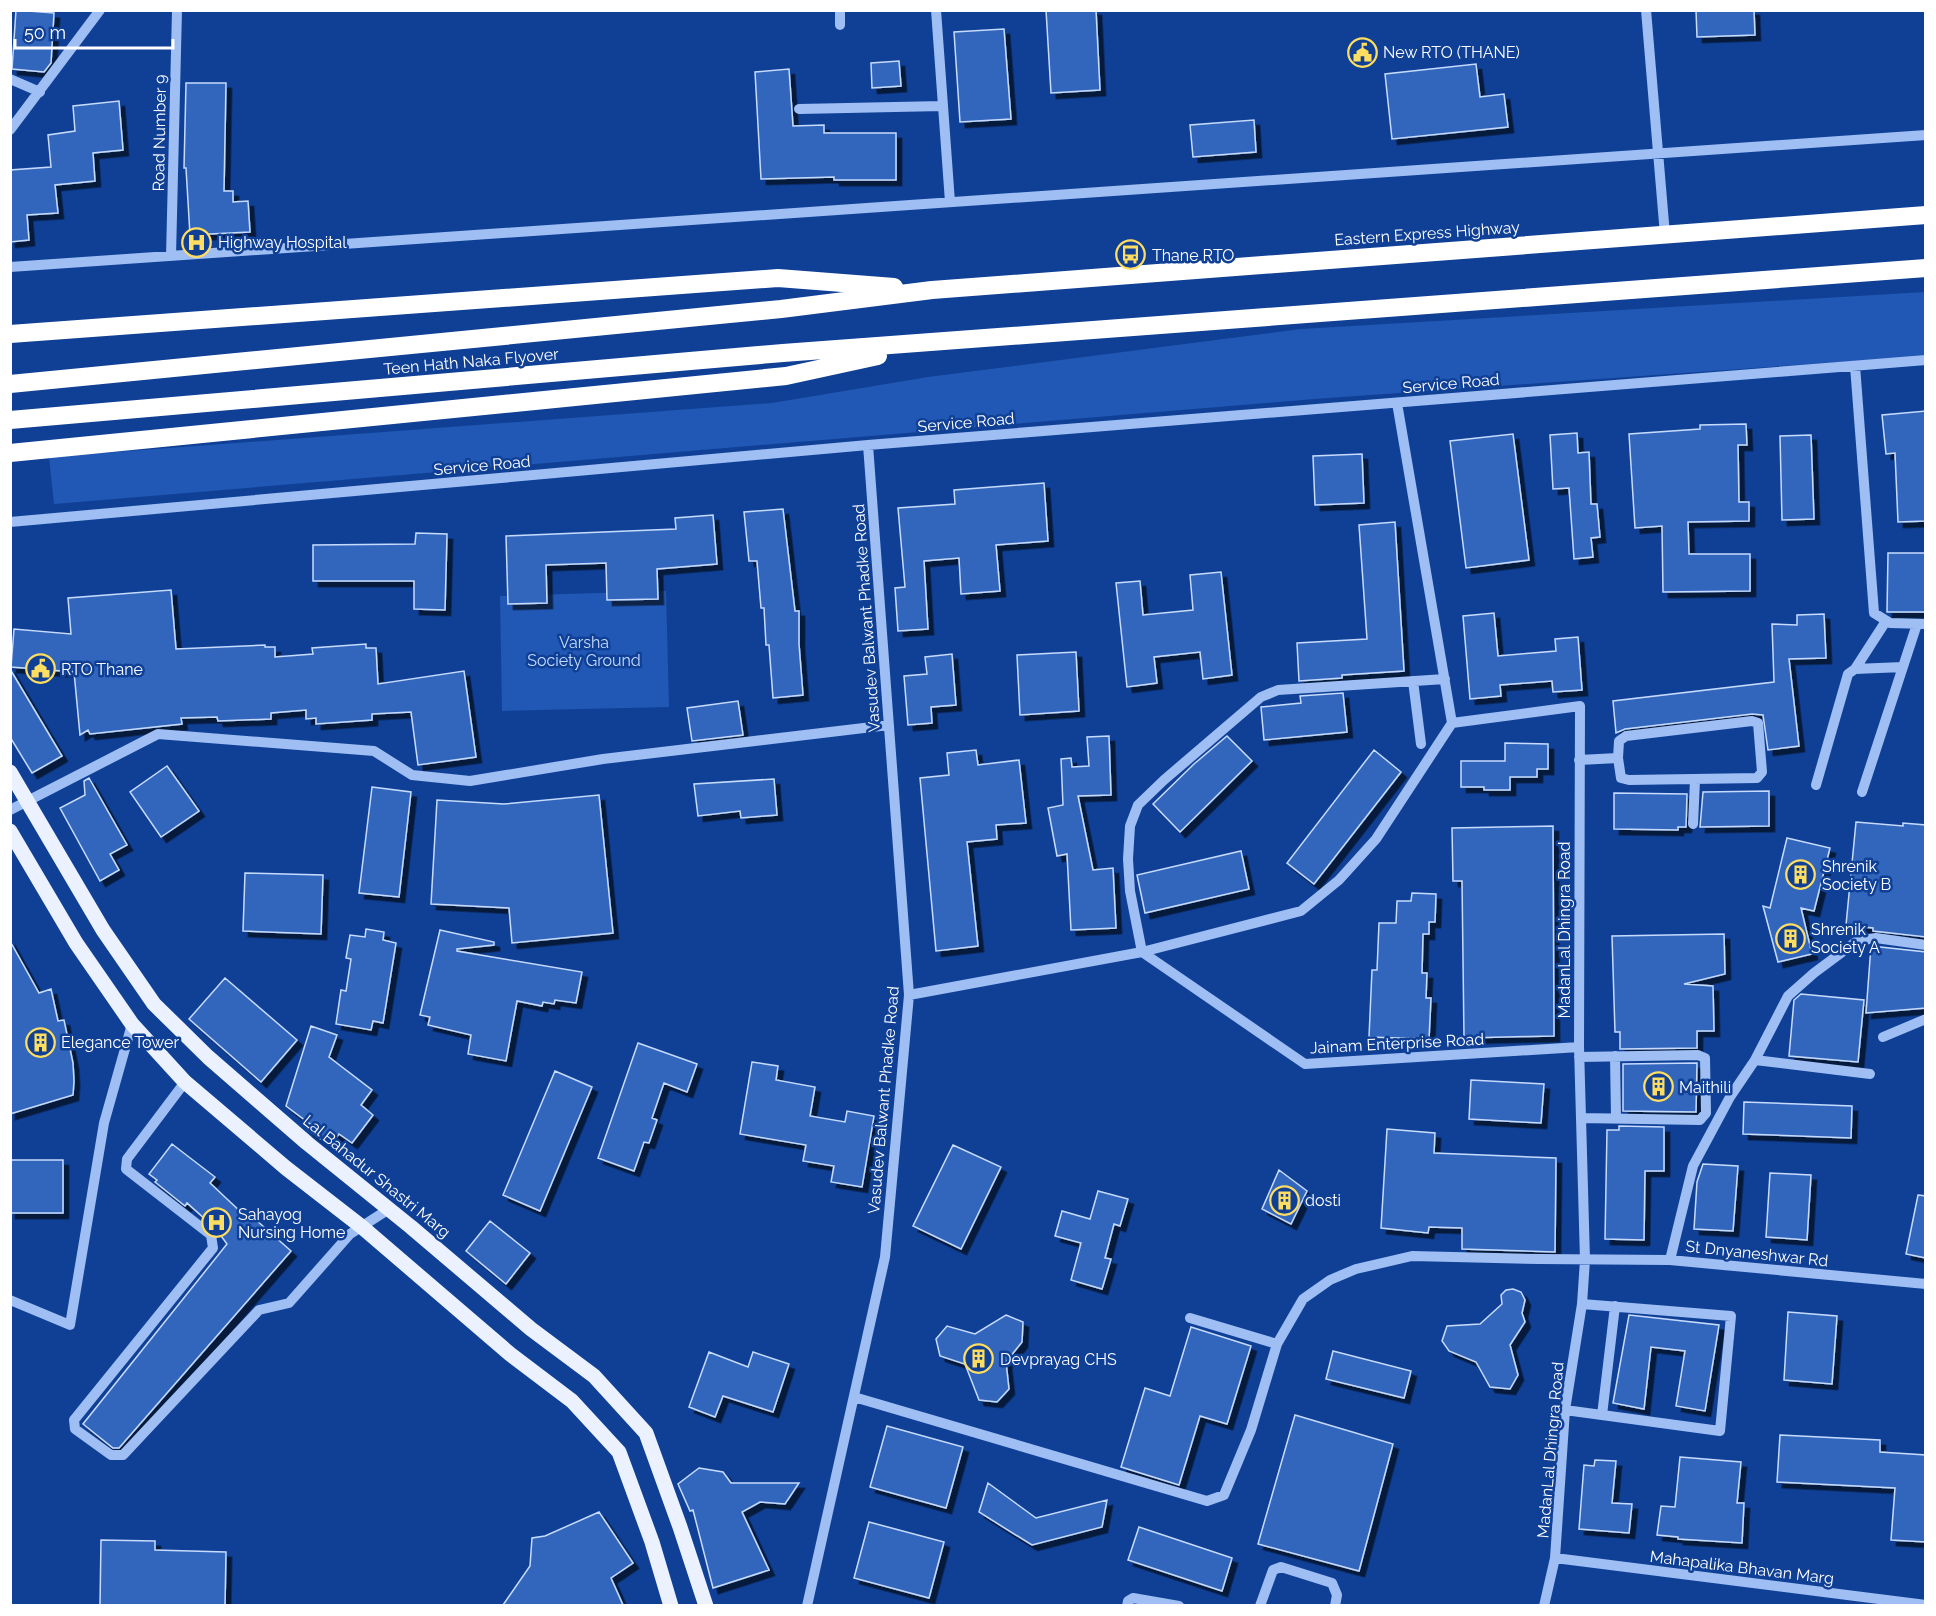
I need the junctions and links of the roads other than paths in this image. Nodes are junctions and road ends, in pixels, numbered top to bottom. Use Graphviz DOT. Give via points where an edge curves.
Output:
graph roads {
  1 [pos="100,10"];
  2 [pos="177,10"];
  3 [pos="840,10"];
  4 [pos="936,10"];
  5 [pos="1646,10"];
  6 [pos="840,25"];
  7 [pos="10,79"];
  8 [pos="40,92"];
  9 [pos="943,106"];
  10 [pos="800,109"];
  11 [pos="10,130"];
  12 [pos="1926,135"];
  13 [pos="1658,153"];
  14 [pos="950,202"];
  15 [pos="1926,216"];
  16 [pos="1665,235"];
  17 [pos="171,256"];
  18 [pos="10,267"];
  19 [pos="1926,268"];
  20 [pos="932,290"];
  21 [pos="10,334"];
  22 [pos="936,343"];
  23 [pos="1926,360"];
  24 [pos="1855,366"];
  25 [pos="10,384"];
  26 [pos="1397,403"];
  27 [pos="10,420"];
  28 [pos="868,445"];
  29 [pos="10,453"];
  30 [pos="10,522"];
  31 [pos="1886,621"];
  32 [pos="1921,624"];
  33 [pos="1903,667"];
  34 [pos="1855,669"];
  35 [pos="1445,679"];
  36 [pos="1413,681"];
  37 [pos="1452,723"];
  38 [pos="889,725"];
  39 [pos="1421,744"];
  40 [pos="1618,758"];
  41 [pos="1579,760"];
  42 [pos="10,772"];
  43 [pos="1695,780"];
  44 [pos="1816,785"];
  45 [pos="1862,792"];
  46 [pos="28,802"];
  47 [pos="10,810"];
  48 [pos="1693,824"];
  49 [pos="10,831"];
  50 [pos="1926,945"];
  51 [pos="1143,952"];
  52 [pos="909,995"];
  53 [pos="1926,1019"];
  54 [pos="132,1024"];
  55 [pos="1883,1037"];
  56 [pos="1579,1052"];
  57 [pos="1615,1056"];
  58 [pos="1755,1060"];
  59 [pos="1870,1074"];
  60 [pos="185,1082"];
  61 [pos="1581,1118"];
  62 [pos="1616,1118"];
  63 [pos="389,1209"];
  64 [pos="362,1227"];
  65 [pos="1585,1260"];
  66 [pos="1670,1260"];
  67 [pos="1926,1284"];
  68 [pos="10,1300"];
  69 [pos="1582,1304"];
  70 [pos="1615,1306"];
  71 [pos="1190,1318"];
  72 [pos="1277,1344"];
  73 [pos="854,1397"];
  74 [pos="1565,1410"];
  75 [pos="1602,1415"];
  76 [pos="1556,1558"];
  77 [pos="671,1605"];
  78 [pos="706,1605"];
  79 [pos="807,1605"];
  80 [pos="1127,1605"];
  81 [pos="1179,1605"];
  82 [pos="1260,1605"];
  83 [pos="1335,1605"];
  84 [pos="1544,1605"];
  85 [pos="1926,1605"];
  1 -- 8 [label="street"];
  2 -- 17 [label="street, Road Number 9"];
  3 -- 6 [label="street"];
  4 -- 9 [label="street"];
  5 -- 13 [label="street"];
  7 -- 8 [label="street"];
  8 -- 11 [label="street"];
  9 -- 10 [label="street"];
  9 -- 14 [label="street"];
  12 -- 13 [label="street"];
  13 -- 14 [label="street"];
  13 -- 16 [label="street"];
  14 -- 17 [label="street"];
  15 -- 16 [label="highway, Eastern Express Highway"];
  16 -- 20 [label="highway, Eastern Express Highway"];
  17 -- 18 [label="street"];
  19 -- 22 [label="highway"];
  20 -- 21 [label="highway" via="778,278"];
  20 -- 25 [label="highway, Teen Hath Naka Flyover" via="781,309"];
  22 -- 27 [label="highway, Teen Hath Naka Flyover"];
  22 -- 29 [label="highway" via="786,376"];
  23 -- 24 [label="street, Service Road"];
  24 -- 26 [label="street, Service Road"];
  24 -- 31 [label="street" via="1874,613"];
  26 -- 28 [label="street, Service Road"];
  26 -- 35 [label="street"];
  28 -- 30 [label="street, Service Road"];
  28 -- 38 [label="street, Vasudev Balwant Phadke Road"];
  31 -- 32 [label="street"];
  31 -- 34 [label="street"];
  32 -- 33 [label="street"];
  33 -- 34 [label="street"];
  33 -- 45 [label="street"];
  34 -- 44 [label="street" via="1848,674"];
  35 -- 36 [label="street"];
  35 -- 37 [label="street"];
  36 -- 39 [label="street"];
  36 -- 51 [label="street" via="1278,690 1261,697 1138,805 1130,826 1128,859 1130,891"];
  37 -- 41 [label="street, MadanLal Dhingra Road" via="1580,706"];
  37 -- 51 [label="street" via="1376,839 1339,880 1301,911"];
  38 -- 46 [label="street" via="603,759 470,781 412,775 374,751 158,734"];
  38 -- 52 [label="street, Vasudev Balwant Phadke Road"];
  40 -- 41 [label="street"];
  40 -- 43 [label="street" via="1621,778"];
  40 -- 43 [label="street" via="1619,741 1626,736 1758,723 1762,772 1757,778"];
  41 -- 56 [label="street, MadanLal Dhingra Road"];
  42 -- 46 [label="main road, Lal Bahadur Shastri Marg"];
  43 -- 48 [label="street"];
  46 -- 47 [label="street"];
  46 -- 63 [label="main road, Lal Bahadur Shastri Marg" via="103,930 154,1004 208,1057"];
  49 -- 54 [label="main road" via="76,943"];
  50 -- 58 [label="street" via="1876,938 1857,941 1788,996"];
  51 -- 52 [label="street"];
  51 -- 56 [label="street, Jainam Enterprise Road" via="1305,1064"];
  52 -- 73 [label="street, Vasudev Balwant Phadke Road" via="885,1257"];
  53 -- 55 [label="street"];
  54 -- 60 [label="main road"];
  54 -- 68 [label="street" via="105,1124 70,1325"];
  56 -- 57 [label="street, Jainam Enterprise Road"];
  56 -- 61 [label="street, MadanLal Dhingra Road"];
  57 -- 62 [label="street"];
  57 -- 62 [label="street, Jainam Enterprise Road" via="1706,1058 1706,1113 1700,1120"];
  58 -- 59 [label="street"];
  58 -- 66 [label="street" via="1693,1166"];
  60 -- 64 [label="main road"];
  60 -- 64 [label="street" via="127,1159 126,1169 211,1234 213,1248 74,1420 75,1429 111,1455 123,1455 260,1310 290,1303 350,1234"];
  61 -- 62 [label="street"];
  61 -- 65 [label="street, MadanLal Dhingra Road"];
  63 -- 64 [label="street"];
  63 -- 78 [label="main road, Lal Bahadur Shastri Marg" via="531,1329 594,1376 645,1433"];
  64 -- 77 [label="main road" via="510,1354 572,1401 619,1452"];
  65 -- 66 [label="street, St Dnyaneshwar Rd"];
  65 -- 69 [label="street, MadanLal Dhingra Road"];
  65 -- 72 [label="street, St Dnyaneshwar Rd" via="1412,1256 1356,1269 1330,1280 1303,1299"];
  66 -- 67 [label="street, St Dnyaneshwar Rd"];
  69 -- 70 [label="street"];
  69 -- 74 [label="street, MadanLal Dhingra Road"];
  70 -- 75 [label="street"];
  70 -- 75 [label="street" via="1731,1316 1720,1431"];
  71 -- 72 [label="street"];
  72 -- 73 [label="street, St Dnyaneshwar Rd" via="1251,1430 1224,1495 1207,1502"];
  73 -- 79 [label="street, Vasudev Balwant Phadke Road"];
  74 -- 75 [label="street"];
  74 -- 76 [label="street, MadanLal Dhingra Road"];
  76 -- 84 [label="street, MadanLal Dhingra Road"];
  76 -- 85 [label="street, Mahapalika Bhavan Marg"];
  80 -- 81 [label="street" via="1133,1598"];
  82 -- 83 [label="street" via="1273,1570 1281,1567 1332,1583 1338,1595"];
}
